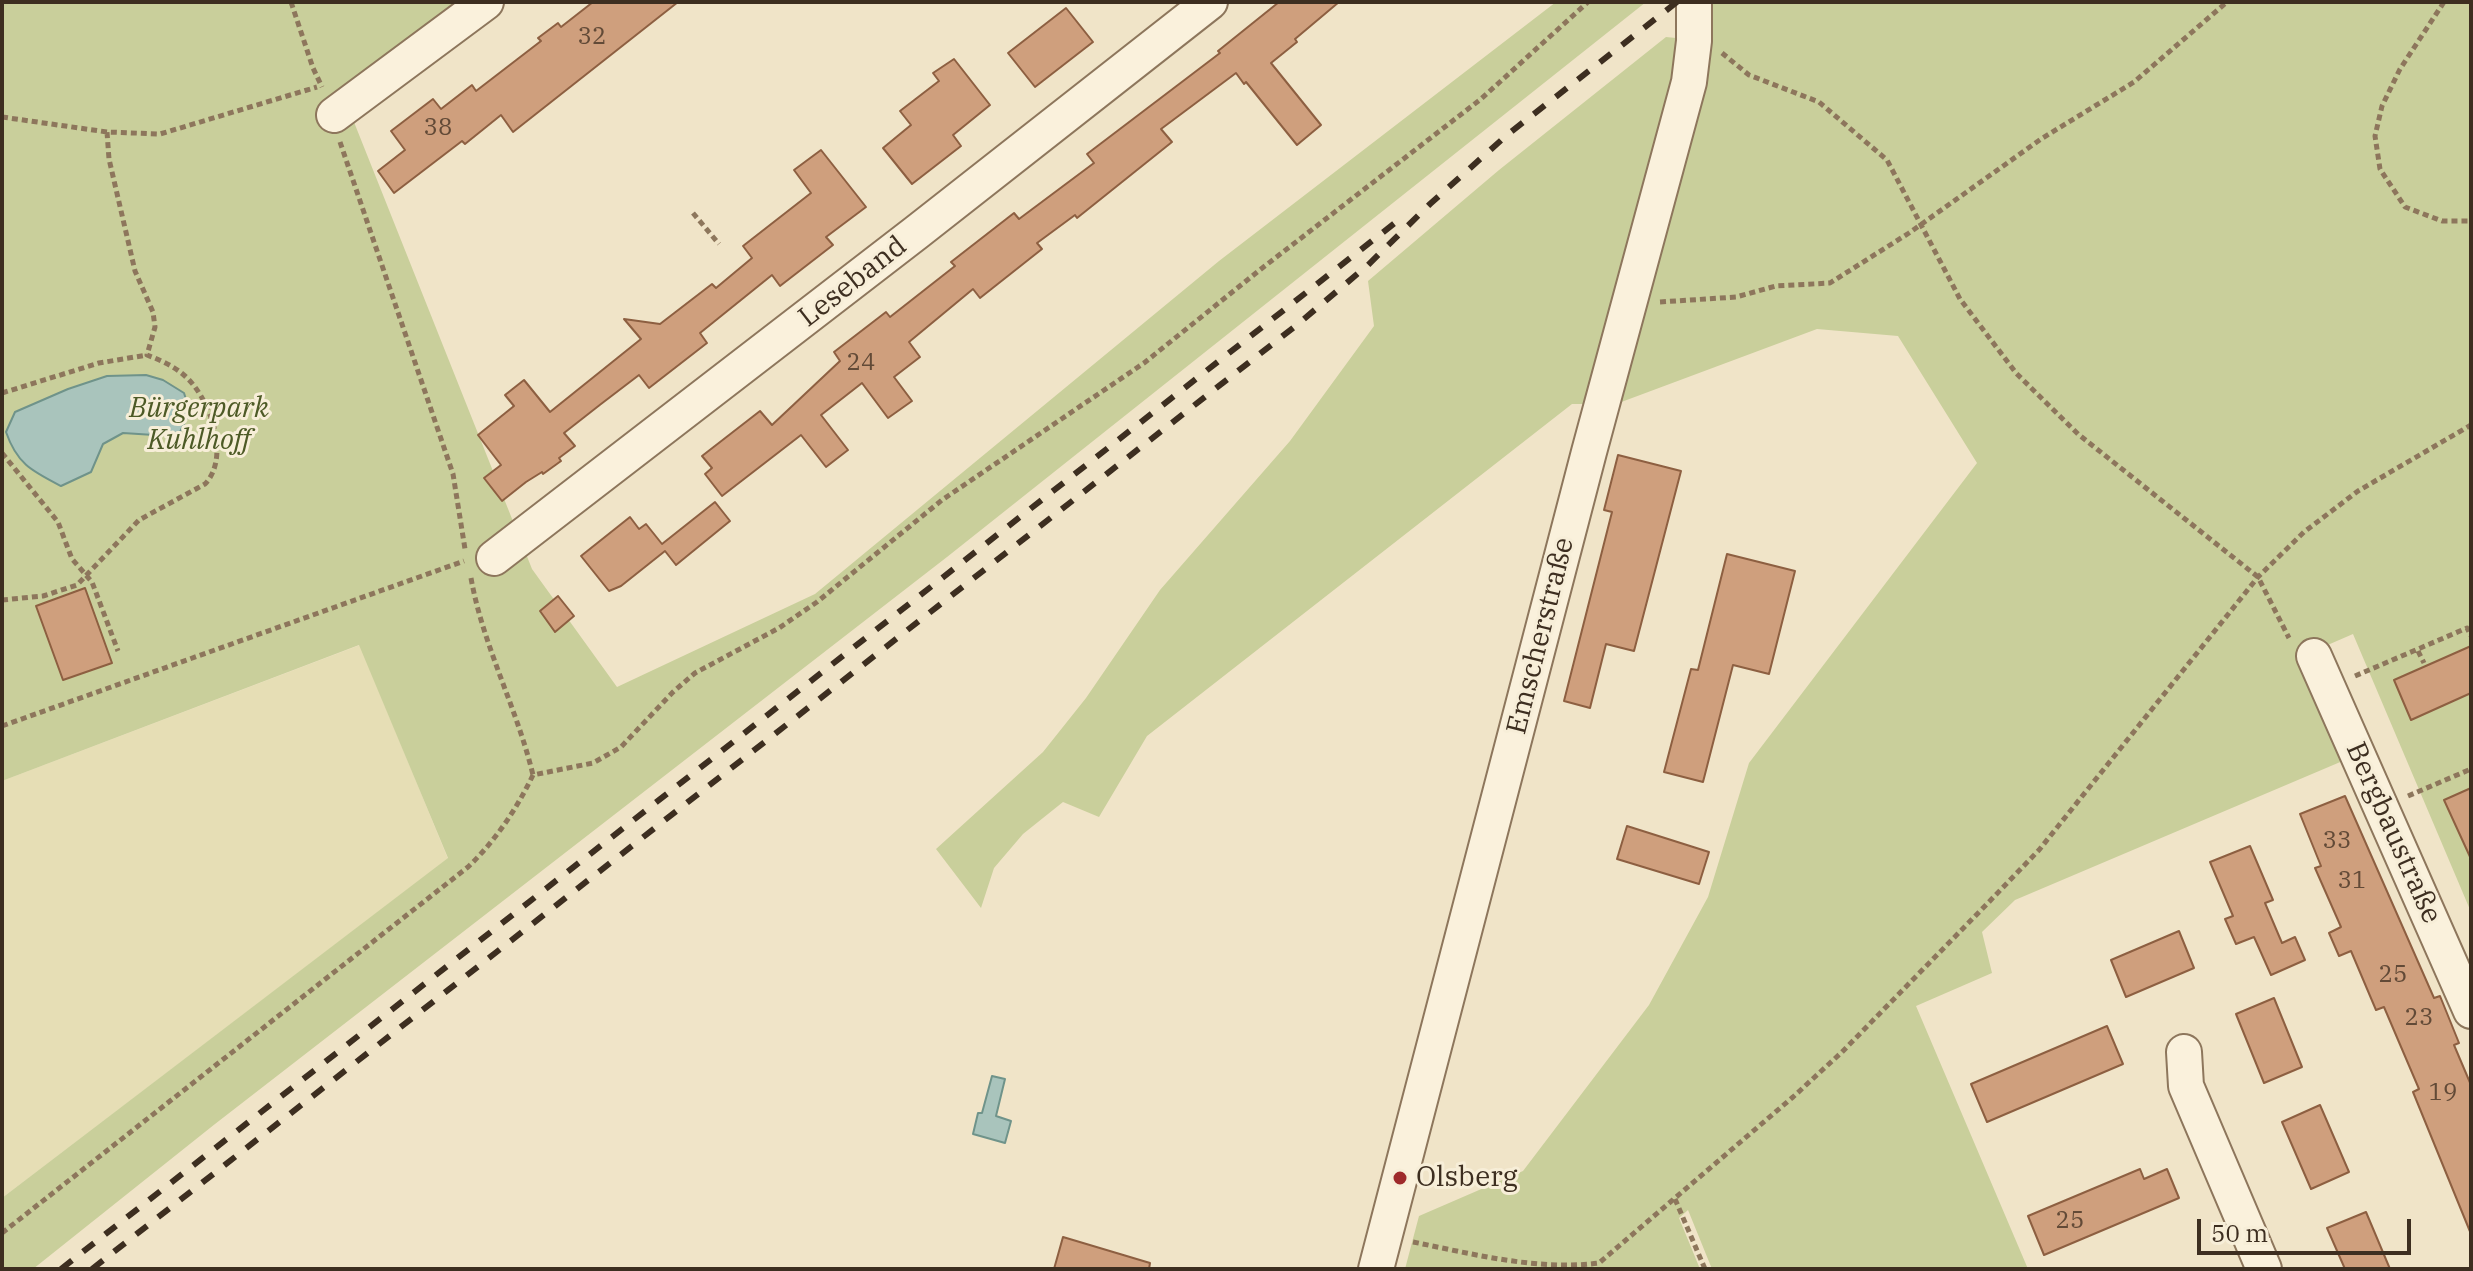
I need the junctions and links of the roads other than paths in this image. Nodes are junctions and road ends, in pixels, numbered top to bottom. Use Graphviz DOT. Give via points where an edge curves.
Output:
graph roads {
  1 [pos="486,2"];
  2 [pos="1210,2"];
  3 [pos="1694,16"];
  4 [pos="331,113"];
  5 [pos="480,559"];
  6 [pos="2314,656"];
  7 [pos="2471,1011"];
  8 [pos="2184,1052"];
  9 [pos="1380,1253"];
  10 [pos="2264,1269"];
  1 -- 4 [label="street"];
  2 -- 5 [label="street, Leseband" via="917,232"];
  3 -- 9 [label="street, Emscherstraße" via="1689,82"];
  6 -- 7 [label="street, Bergbaustraße"];
  8 -- 10 [label="street" via="2186,1086"];
}
